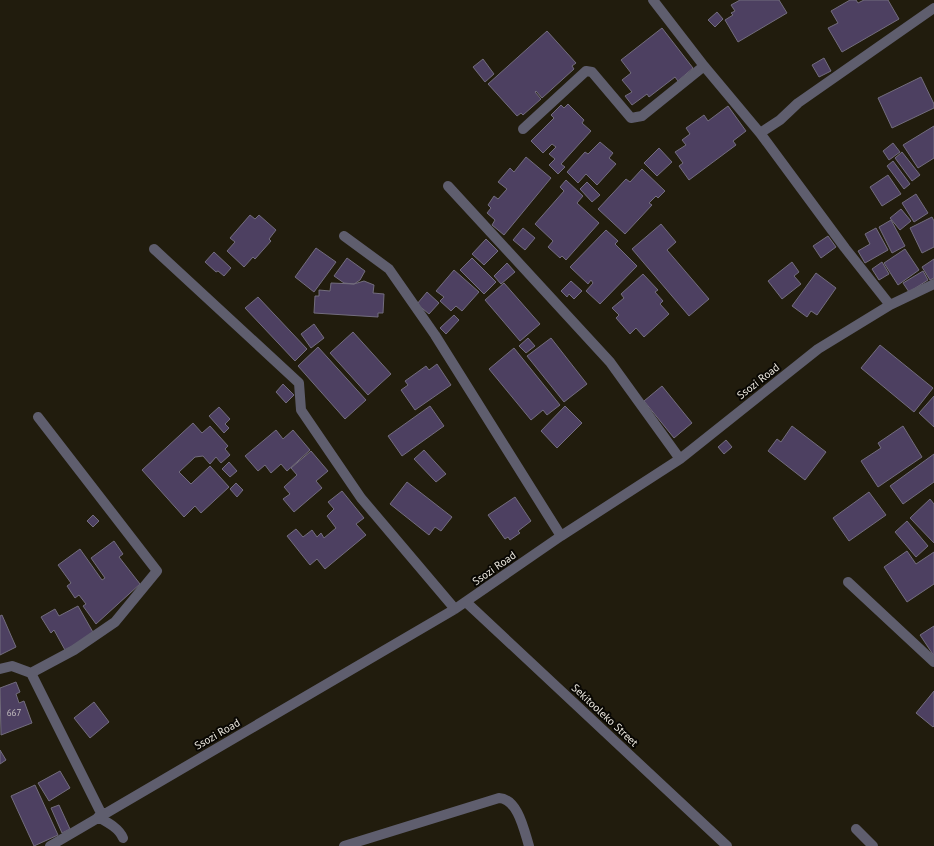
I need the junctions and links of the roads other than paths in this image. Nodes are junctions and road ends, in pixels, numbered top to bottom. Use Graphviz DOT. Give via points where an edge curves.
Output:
graph roads {
  1 [pos="653,0"];
  2 [pos="934,8"];
  3 [pos="704,66"];
  4 [pos="523,129"];
  5 [pos="760,134"];
  6 [pos="448,186"];
  7 [pos="344,236"];
  8 [pos="154,249"];
  9 [pos="934,284"];
  10 [pos="890,305"];
  11 [pos="38,417"];
  12 [pos="680,459"];
  13 [pos="561,536"];
  14 [pos="848,582"];
  15 [pos="466,602"];
  16 [pos="455,609"];
  17 [pos="934,662"];
  18 [pos="0,669"];
  19 [pos="31,673"];
  20 [pos="100,816"];
  21 [pos="856,829"];
  22 [pos="123,838"];
  23 [pos="50,846"];
  24 [pos="344,846"];
  25 [pos="529,846"];
  26 [pos="727,846"];
  27 [pos="873,846"];
  1 -- 3 [label="street"];
  2 -- 5 [label="street" via="798,102 780,120"];
  3 -- 4 [label="street" via="642,116 631,118 592,72 586,71"];
  3 -- 5 [label="street"];
  5 -- 10 [label="street"];
  6 -- 12 [label="street" via="610,362"];
  7 -- 13 [label="street" via="389,269 435,335"];
  8 -- 16 [label="street" via="299,383 301,410 357,492"];
  9 -- 10 [label="street, Ssozi Road"];
  10 -- 12 [label="street, Ssozi Road" via="818,349"];
  11 -- 19 [label="street" via="157,570 115,622 74,650"];
  12 -- 13 [label="street, Ssozi Road"];
  13 -- 15 [label="street, Ssozi Road"];
  14 -- 17 [label="street"];
  15 -- 16 [label="street, Ssozi Road"];
  15 -- 26 [label="street, Sekitooleko Street"];
  16 -- 20 [label="street, Ssozi Road"];
  18 -- 19 [label="street" via="12,666"];
  19 -- 20 [label="street"];
  20 -- 22 [label="street" via="121,832"];
  20 -- 23 [label="street, Ssozi Road"];
  21 -- 27 [label="street"];
  24 -- 25 [label="street" via="499,798 509,801 515,808"];
}
